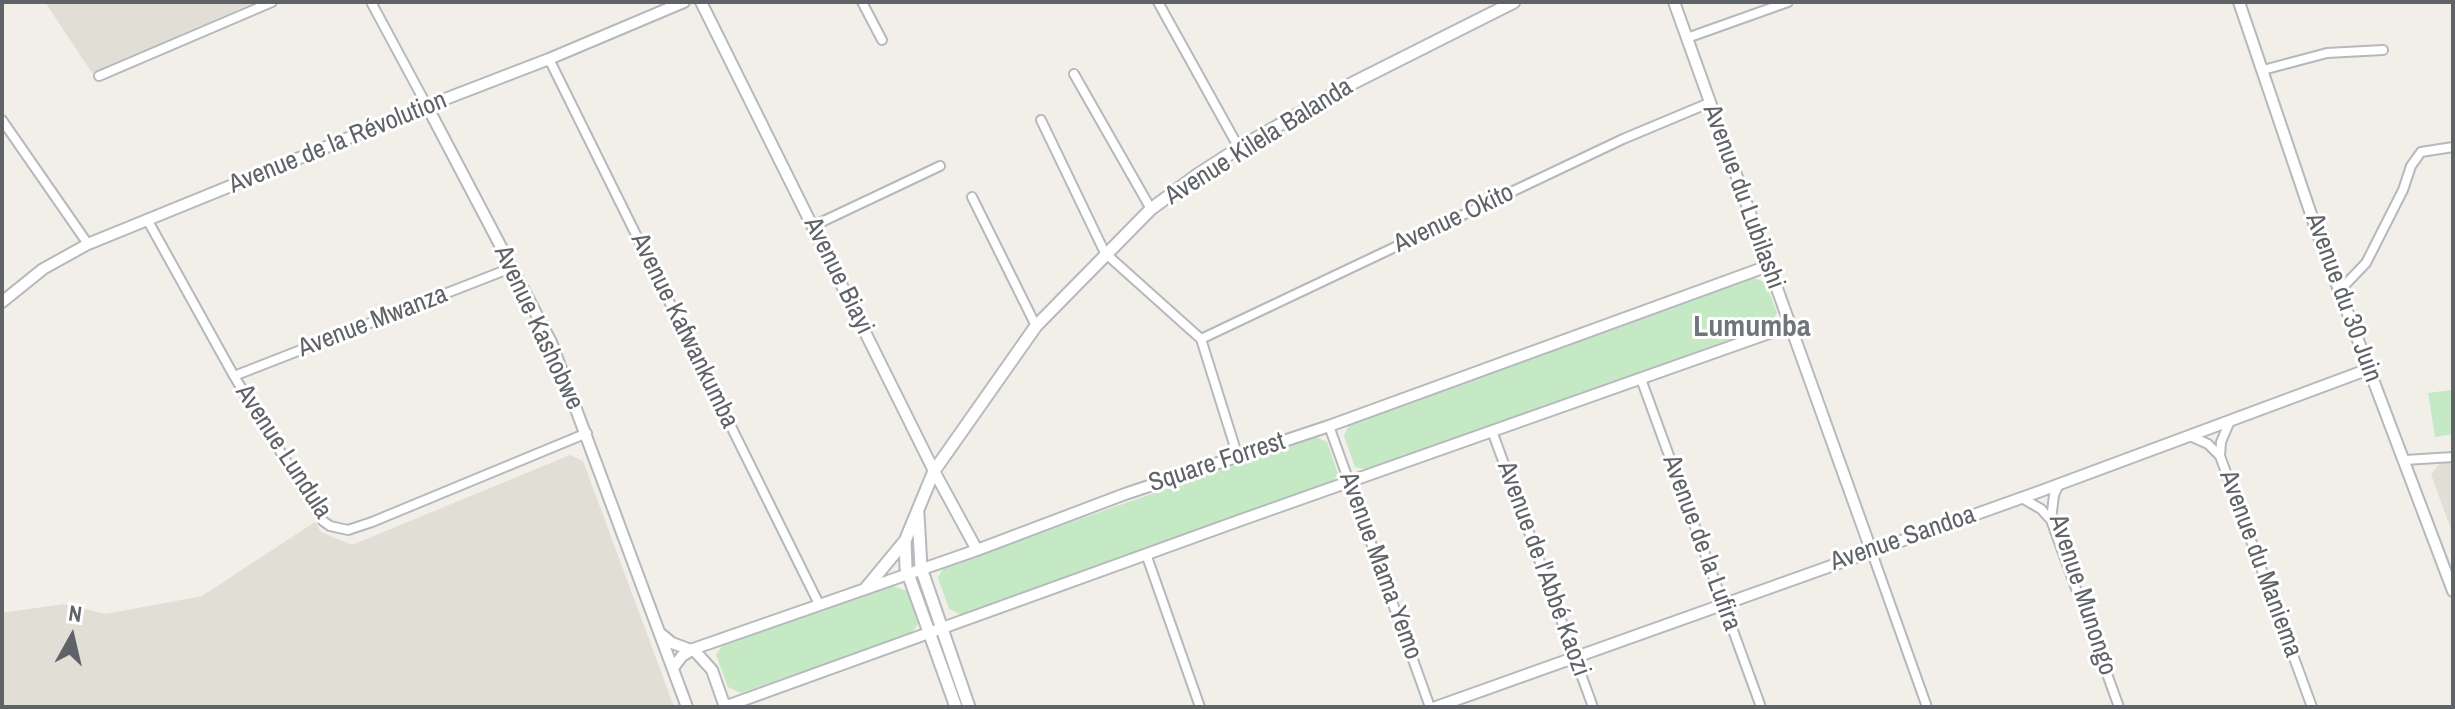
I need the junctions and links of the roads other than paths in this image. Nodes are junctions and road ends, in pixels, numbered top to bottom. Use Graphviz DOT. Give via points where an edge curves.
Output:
graph roads {
  1 [pos="272,2"];
  2 [pos="371,2"];
  3 [pos="684,2"];
  4 [pos="701,2"];
  5 [pos="862,2"];
  6 [pos="1158,2"];
  7 [pos="1514,2"];
  8 [pos="1674,2"];
  9 [pos="1788,2"];
  10 [pos="2239,2"];
  11 [pos="1687,38"];
  12 [pos="882,40"];
  13 [pos="2383,50"];
  14 [pos="549,59"];
  15 [pos="2263,70"];
  16 [pos="1074,74"];
  17 [pos="99,76"];
  18 [pos="1709,103"];
  19 [pos="427,106"];
  20 [pos="2,120"];
  21 [pos="1041,120"];
  22 [pos="2453,147"];
  23 [pos="1239,148"];
  24 [pos="940,166"];
  25 [pos="972,197"];
  26 [pos="1151,209"];
  27 [pos="148,221"];
  28 [pos="813,226"];
  29 [pos="88,244"];
  30 [pos="1105,253"];
  31 [pos="1768,266"];
  32 [pos="511,268"];
  33 [pos="2339,291"];
  34 [pos="2,302"];
  35 [pos="1036,326"];
  36 [pos="1789,326"];
  37 [pos="1201,339"];
  38 [pos="2369,369"];
  39 [pos="234,376"];
  40 [pos="1641,379"];
  41 [pos="2230,421"];
  42 [pos="1329,426"];
  43 [pos="1492,431"];
  44 [pos="587,433"];
  45 [pos="2190,436"];
  46 [pos="2220,456"];
  47 [pos="1238,457"];
  48 [pos="2453,457"];
  49 [pos="2405,460"];
  50 [pos="934,471"];
  51 [pos="1350,482"];
  52 [pos="2059,484"];
  53 [pos="2022,498"];
  54 [pos="918,509"];
  55 [pos="2051,520"];
  56 [pos="905,541"];
  57 [pos="977,550"];
  58 [pos="1871,550"];
  59 [pos="1146,554"];
  60 [pos="921,570"];
  61 [pos="908,574"];
  62 [pos="866,588"];
  63 [pos="2453,591"];
  64 [pos="1723,603"];
  65 [pos="819,604"];
  66 [pos="942,628"];
  67 [pos="660,632"];
  68 [pos="929,633"];
  69 [pos="692,650"];
  70 [pos="1575,656"];
  71 [pos="673,668"];
  72 [pos="689,707"];
  73 [pos="725,707"];
  74 [pos="956,707"];
  75 [pos="969,707"];
  76 [pos="1200,707"];
  77 [pos="1430,707"];
  78 [pos="1436,707"];
  79 [pos="1593,707"];
  80 [pos="1761,707"];
  81 [pos="1927,707"];
  82 [pos="2119,707"];
  83 [pos="2312,707"];
  1 -- 17 [label="street"];
  2 -- 19 [label="street, Avenue Kashobwe"];
  3 -- 14 [label="street, Avenue de la Révolution"];
  4 -- 28 [label="street, Avenue Biayi"];
  5 -- 12 [label="street"];
  6 -- 23 [label="street"];
  7 -- 23 [label="main road, Avenue Kilela Balanda" via="1351,84"];
  8 -- 11 [label="street, Avenue du Lubilashi"];
  9 -- 11 [label="street"];
  10 -- 15 [label="street, Avenue du 30 Juin"];
  11 -- 18 [label="street, Avenue du Lubilashi"];
  13 -- 15 [label="street" via="2327,53"];
  14 -- 19 [label="street, Avenue de la Révolution"];
  14 -- 65 [label="street, Avenue Kafwankumba"];
  15 -- 33 [label="street, Avenue du 30 Juin"];
  16 -- 26 [label="street"];
  18 -- 31 [label="street, Avenue du Lubilashi"];
  18 -- 37 [label="street, Avenue Okito"];
  19 -- 27 [label="street, Avenue de la Révolution"];
  19 -- 32 [label="street, Avenue Kashobwe"];
  20 -- 29 [label="street"];
  21 -- 30 [label="street"];
  22 -- 33 [label="street" via="2421,152 2366,263"];
  23 -- 26 [label="main road, Avenue Kilela Balanda"];
  24 -- 28 [label="street"];
  25 -- 35 [label="street"];
  26 -- 30 [label="main road, Avenue Kilela Balanda"];
  27 -- 29 [label="street, Avenue de la Révolution"];
  27 -- 39 [label="street, Avenue Lundula"];
  28 -- 50 [label="street, Avenue Biayi"];
  29 -- 34 [label="street, Avenue de la Révolution" via="43,269"];
  30 -- 35 [label="main road, Avenue Kilela Balanda"];
  30 -- 37 [label="street"];
  31 -- 36 [label="street, Avenue du Lubilashi"];
  31 -- 42 [label="street, Square Forrest"];
  32 -- 39 [label="street, Avenue Mwanza"];
  32 -- 44 [label="street, Avenue Kashobwe" via="551,342"];
  33 -- 38 [label="street, Avenue du 30 Juin"];
  35 -- 50 [label="main road, Avenue Kilela Balanda"];
  36 -- 40 [label="street"];
  36 -- 58 [label="street, Avenue du Lubilashi"];
  37 -- 47 [label="street"];
  38 -- 41 [label="street, Avenue Sandoa"];
  38 -- 49 [label="street, Avenue du 30 Juin"];
  39 -- 44 [label="street, Avenue Lundula" via="323,521 338,529 372,522"];
  40 -- 43 [label="street"];
  40 -- 64 [label="street, Avenue de la Lufira"];
  41 -- 45 [label="street, Avenue Sandoa"];
  41 -- 46 [label="street, Avenue du Maniema"];
  42 -- 47 [label="street, Square Forrest"];
  42 -- 51 [label="street, Avenue Mama Yemo"];
  43 -- 51 [label="street"];
  43 -- 70 [label="street, Avenue de l'Abbé Kaozi"];
  44 -- 67 [label="street, Avenue Kashobwe"];
  45 -- 46 [label="street"];
  45 -- 52 [label="street, Avenue Sandoa"];
  46 -- 83 [label="street, Avenue du Maniema"];
  47 -- 57 [label="street, Square Forrest"];
  48 -- 49 [label="street"];
  49 -- 63 [label="street, Avenue du 30 Juin"];
  50 -- 54 [label="main road, Avenue Kilela Balanda"];
  50 -- 57 [label="street, Avenue Biayi"];
  51 -- 59 [label="street"];
  51 -- 77 [label="street, Avenue Mama Yemo"];
  52 -- 53 [label="street, Avenue Sandoa"];
  52 -- 55 [label="street, Avenue Munongo"];
  53 -- 55 [label="street"];
  53 -- 58 [label="street, Avenue Sandoa"];
  54 -- 56 [label="main road, Avenue Kilela Balanda"];
  54 -- 60 [label="main road"];
  55 -- 82 [label="street, Avenue Munongo"];
  56 -- 61 [label="main road, Avenue Kilela Balanda"];
  56 -- 62 [label="main road"];
  57 -- 60 [label="street, Square Forrest"];
  58 -- 64 [label="street, Avenue Sandoa"];
  58 -- 81 [label="street, Avenue du Lubilashi"];
  59 -- 66 [label="street"];
  59 -- 76 [label="street"];
  60 -- 61 [label="street, Square Forrest"];
  60 -- 66 [label="main road"];
  61 -- 62 [label="street, Square Forrest"];
  61 -- 68 [label="main road, Avenue Kilela Balanda"];
  62 -- 65 [label="street, Square Forrest"];
  64 -- 70 [label="street, Avenue Sandoa"];
  64 -- 80 [label="street, Avenue de la Lufira"];
  65 -- 69 [label="street, Square Forrest"];
  66 -- 68 [label="street"];
  66 -- 75 [label="main road"];
  67 -- 69 [label="street"];
  67 -- 71 [label="street, Avenue Kashobwe"];
  68 -- 73 [label="street"];
  68 -- 74 [label="main road, Avenue Kilela Balanda"];
  69 -- 71 [label="street, Square Forrest"];
  69 -- 73 [label="street" via="712,670"];
  70 -- 78 [label="street, Avenue Sandoa"];
  70 -- 79 [label="street, Avenue de l'Abbé Kaozi"];
  71 -- 72 [label="street, Avenue Kashobwe"];
}
